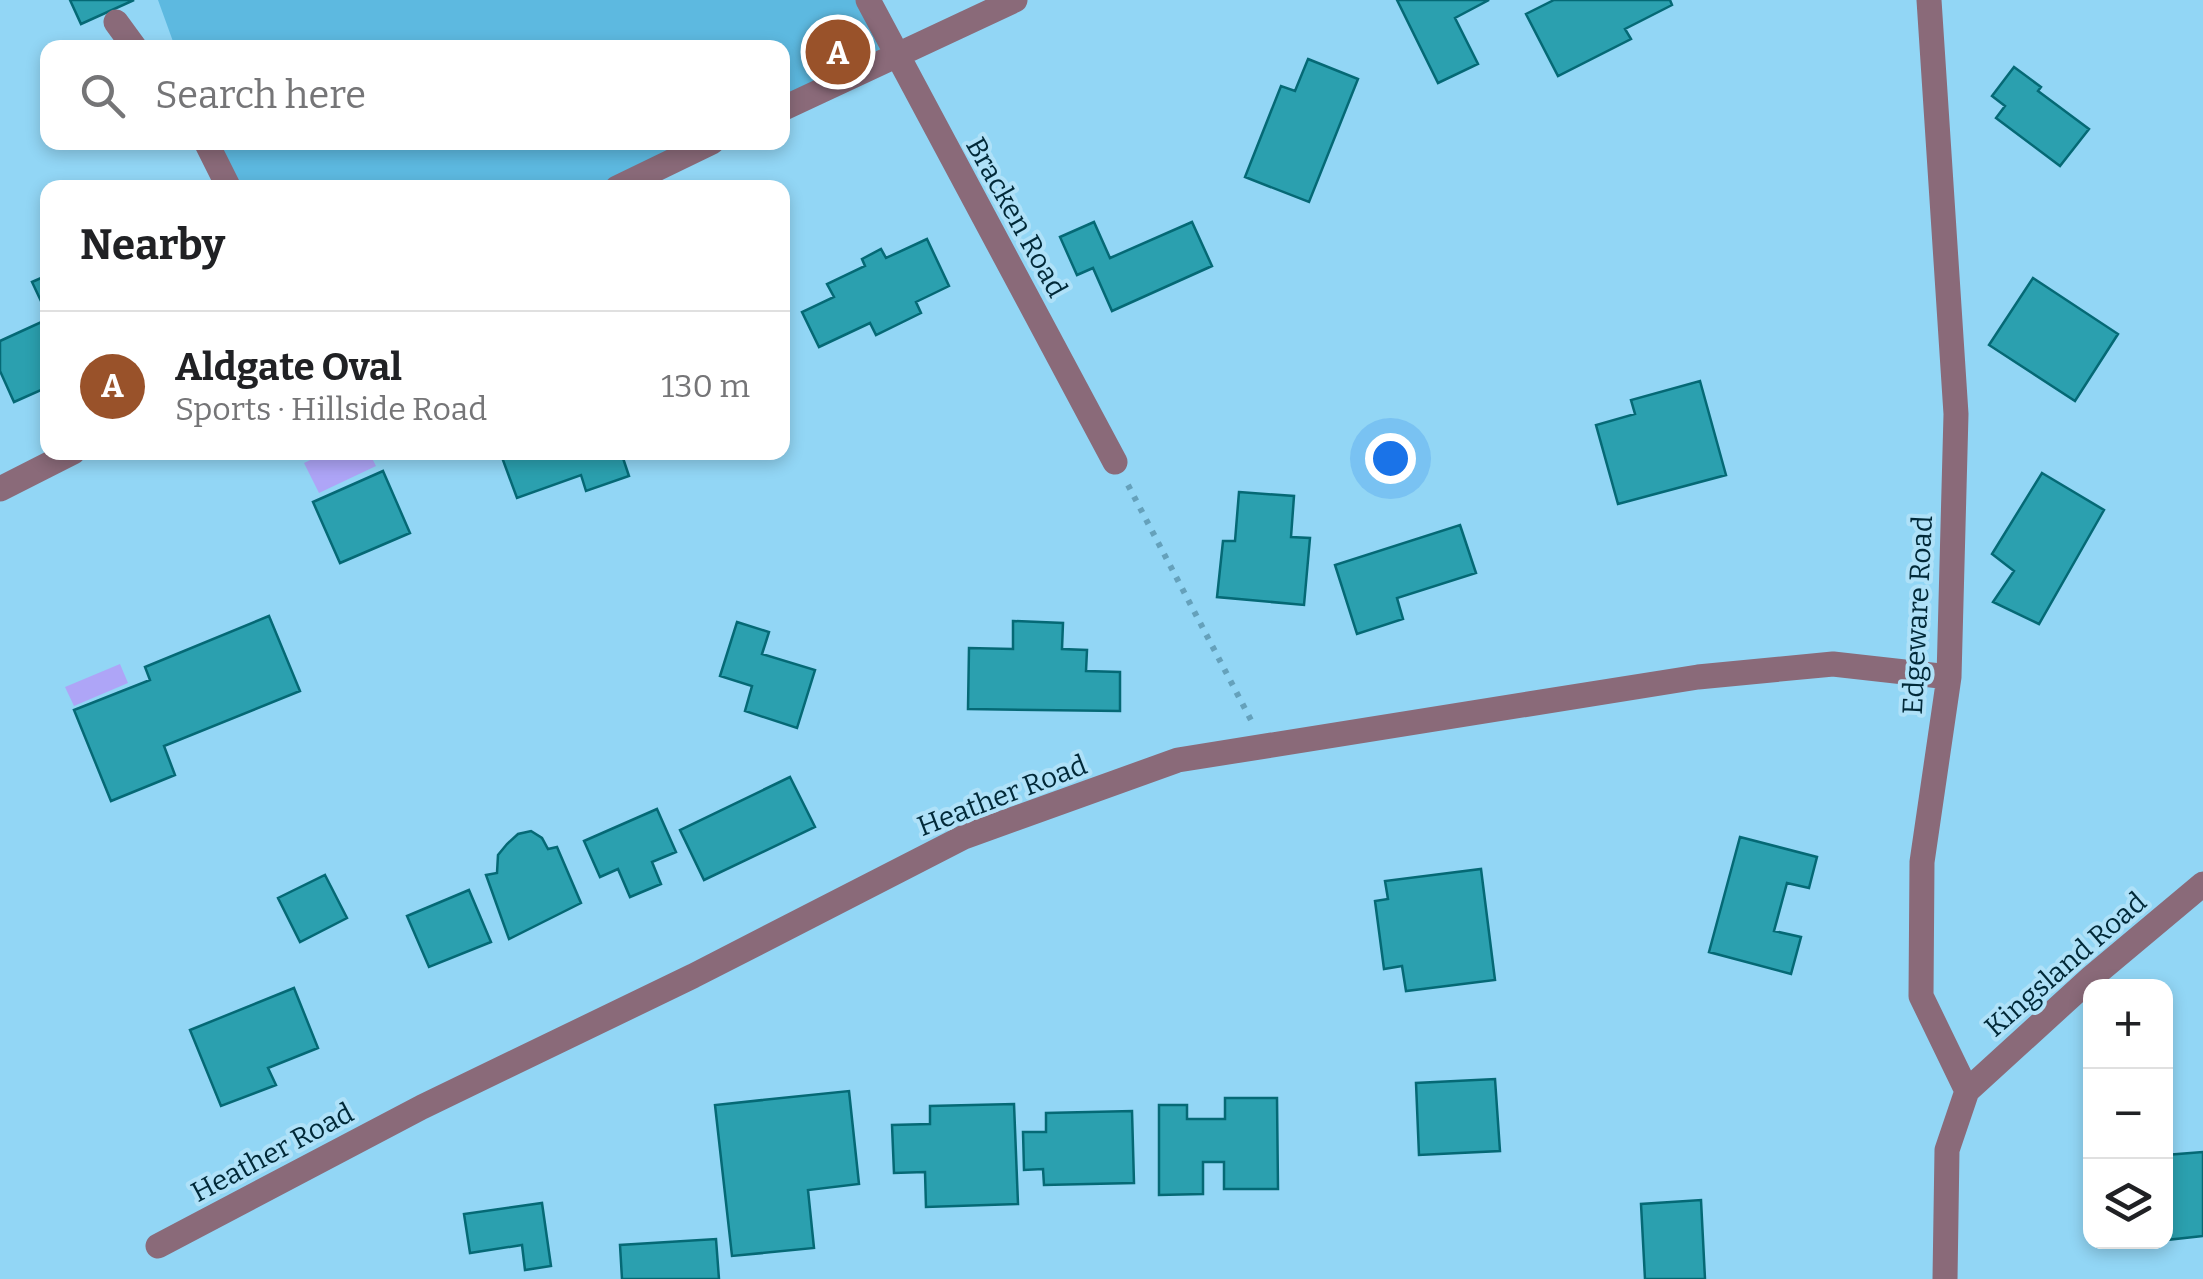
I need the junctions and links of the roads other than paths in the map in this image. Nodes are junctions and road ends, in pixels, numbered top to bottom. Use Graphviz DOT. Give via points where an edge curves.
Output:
graph roads {
  1 [pos="868,0"];
  2 [pos="1015,0"];
  3 [pos="1929,0"];
  4 [pos="116,22"];
  5 [pos="130,40"];
  6 [pos="895,56"];
  7 [pos="790,105"];
  8 [pos="210,150"];
  9 [pos="695,150"];
  10 [pos="224,180"];
  11 [pos="634,180"];
  12 [pos="56,460"];
  13 [pos="1115,462"];
  14 [pos="0,489"];
  15 [pos="1949,677"];
  16 [pos="2203,884"];
  17 [pos="1967,1091"];
  18 [pos="158,1246"];
  19 [pos="1945,1279"];
  1 -- 6 [label="street, Bracken Road"];
  2 -- 6 [label="street"];
  3 -- 15 [label="street, Edgeware Road" via="1956,414"];
  4 -- 5 [label="street"];
  6 -- 7 [label="street"];
  6 -- 13 [label="street, Bracken Road"];
  8 -- 10 [label="street"];
  9 -- 11 [label="street"];
  12 -- 14 [label="street"];
  15 -- 17 [label="street, Edgeware Road" via="1922,862 1921,996"];
  15 -- 18 [label="street, Heather Road" via="1833,664 1698,677 1178,760 964,836"];
  16 -- 17 [label="street, Kingsland Road"];
  17 -- 19 [label="street" via="1947,1150"];
}
